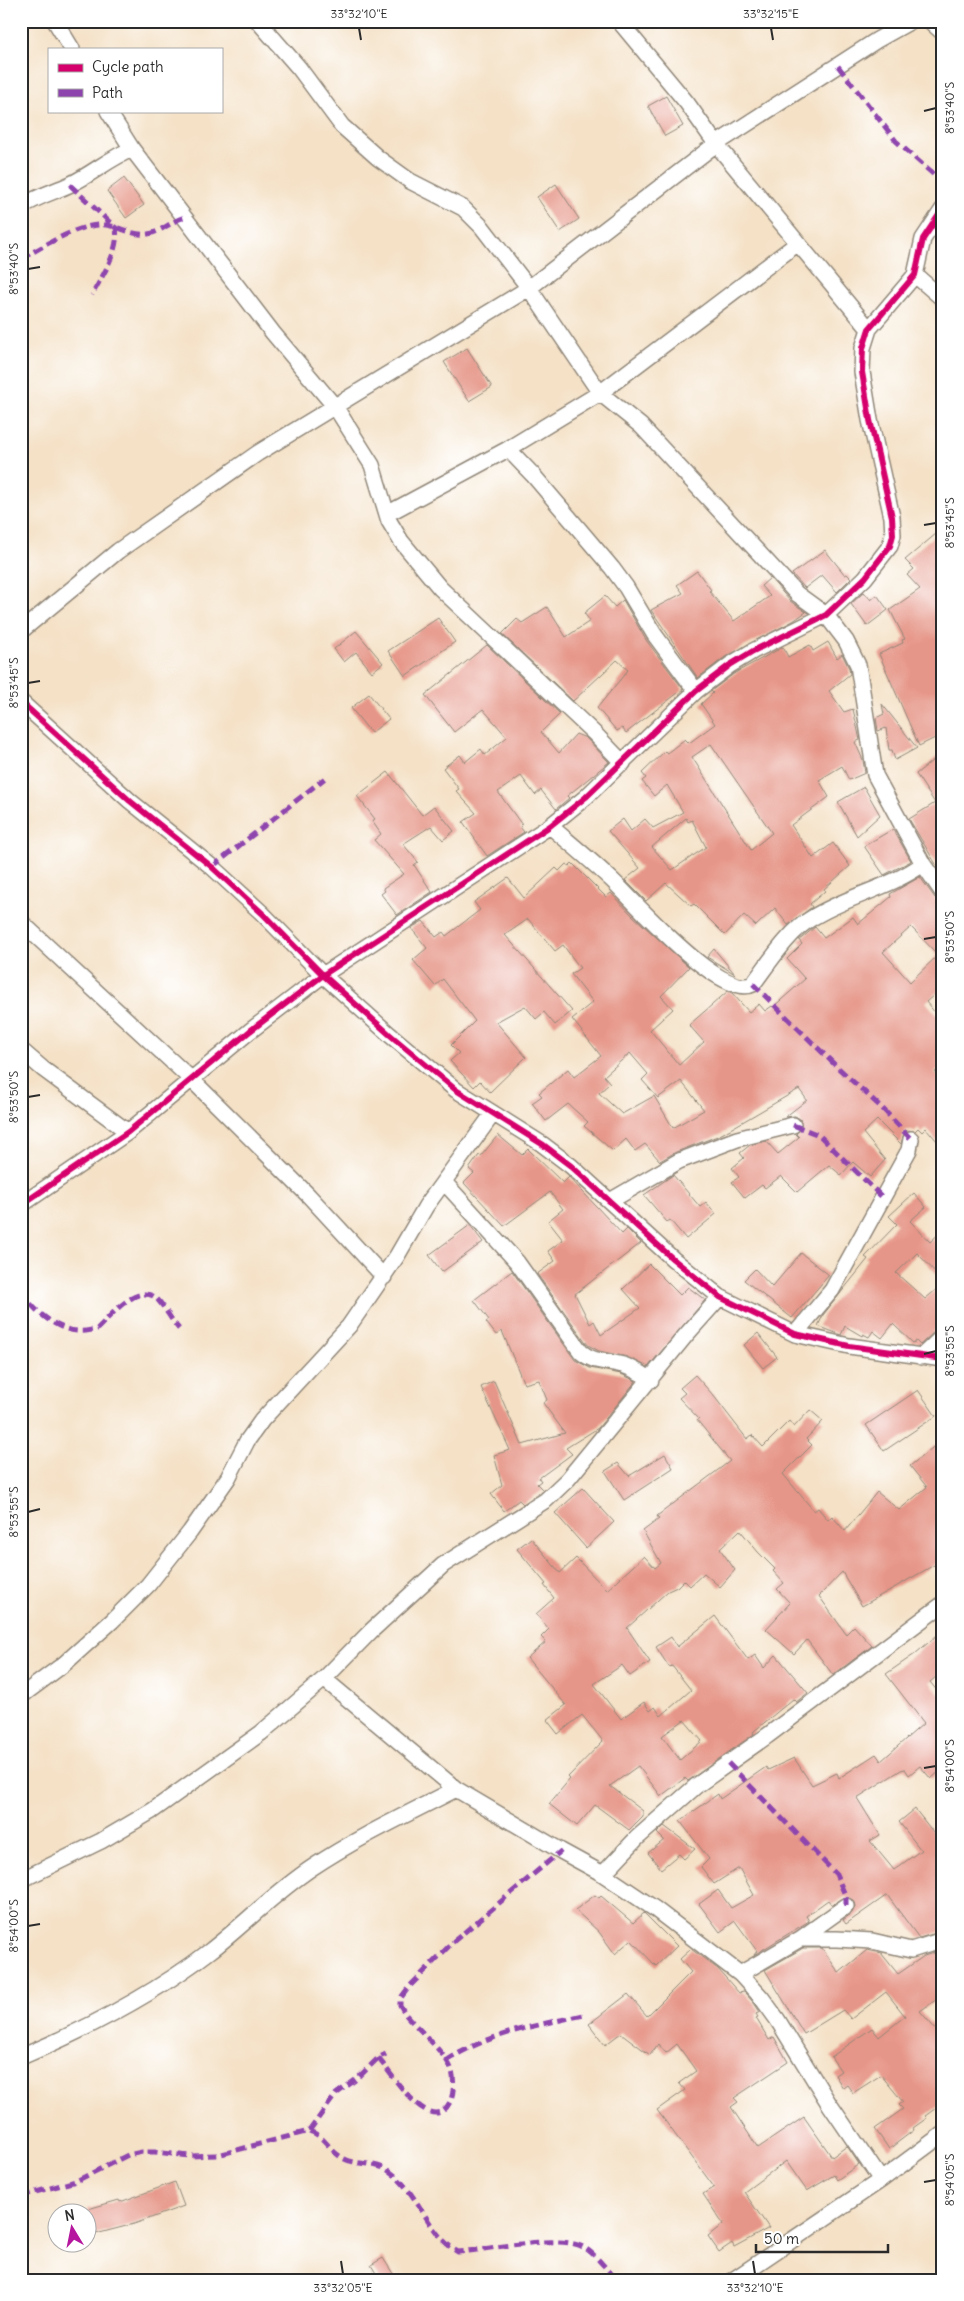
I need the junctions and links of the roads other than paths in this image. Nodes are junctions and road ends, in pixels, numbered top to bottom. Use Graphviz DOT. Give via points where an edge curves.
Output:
graph roads {
  1 [pos="55,21"];
  2 [pos="258,21"];
  3 [pos="619,21"];
  4 [pos="911,21"];
  5 [pos="930,21"];
  6 [pos="943,33"];
  7 [pos="71,48"];
  8 [pos="109,112"];
  9 [pos="716,144"];
  10 [pos="132,149"];
  11 [pos="21,207"];
  12 [pos="943,209"];
  13 [pos="798,243"];
  14 [pos="914,275"];
  15 [pos="528,288"];
  16 [pos="943,299"];
  17 [pos="869,329"];
  18 [pos="600,393"];
  19 [pos="336,408"];
  20 [pos="508,449"];
  21 [pos="387,514"];
  22 [pos="826,615"];
  23 [pos="21,631"];
  24 [pos="696,691"];
  25 [pos="21,702"];
  26 [pos="623,763"];
  27 [pos="550,826"];
  28 [pos="923,864"];
  29 [pos="943,893"];
  30 [pos="21,922"];
  31 [pos="323,975"];
  32 [pos="21,1050"];
  33 [pos="192,1080"];
  34 [pos="492,1115"];
  35 [pos="793,1124"];
  36 [pos="128,1132"];
  37 [pos="910,1139"];
  38 [pos="444,1182"];
  39 [pos="610,1201"];
  40 [pos="21,1205"];
  41 [pos="384,1277"];
  42 [pos="720,1297"];
  43 [pos="795,1334"];
  44 [pos="943,1336"];
  45 [pos="921,1357"];
  46 [pos="943,1359"];
  47 [pos="651,1380"];
  48 [pos="943,1604"];
  49 [pos="324,1679"];
  50 [pos="21,1696"];
  51 [pos="456,1789"];
  52 [pos="603,1874"];
  53 [pos="21,1880"];
  54 [pos="846,1906"];
  55 [pos="800,1939"];
  56 [pos="943,1940"];
  57 [pos="740,1974"];
  58 [pos="21,2058"];
  59 [pos="943,2134"];
  60 [pos="881,2180"];
  61 [pos="732,2280"];
  1 -- 7 [label="street"];
  2 -- 15 [label="street" via="299,68 342,126 410,181 463,208 482,226"];
  3 -- 9 [label="street" via="687,103"];
  4 -- 9 [label="street"];
  5 -- 6 [label="street"];
  8 -- 10 [label="street"];
  9 -- 13 [label="street"];
  9 -- 15 [label="street"];
  10 -- 11 [label="street" via="70,185 45,193"];
  10 -- 19 [label="street" via="273,333"];
  12 -- 14 [label="street" via="923,239"];
  13 -- 17 [label="street"];
  13 -- 18 [label="street"];
  14 -- 16 [label="street"];
  14 -- 17 [label="street"];
  15 -- 18 [label="street"];
  15 -- 19 [label="street"];
  17 -- 22 [label="street" via="863,348 862,372 893,535 890,546 865,578"];
  18 -- 20 [label="street"];
  18 -- 22 [label="street" via="641,426 797,594"];
  19 -- 21 [label="street" via="372,465"];
  19 -- 23 [label="street" via="258,453 118,551"];
  20 -- 21 [label="street"];
  20 -- 24 [label="street" via="612,568 654,634"];
  21 -- 26 [label="street" via="401,541 440,588"];
  22 -- 24 [label="street" via="753,651"];
  22 -- 28 [label="street" via="846,641 858,665 875,775"];
  24 -- 26 [label="street"];
  25 -- 31 [label="street" via="130,801 212,867"];
  26 -- 27 [label="street"];
  27 -- 28 [label="street" via="613,881 689,956 706,969 744,987 753,984 797,929 811,918 902,878"];
  27 -- 31 [label="street"];
  28 -- 29 [label="street"];
  30 -- 33 [label="street"];
  31 -- 33 [label="street"];
  31 -- 34 [label="street" via="456,1090"];
  32 -- 36 [label="street"];
  33 -- 36 [label="street"];
  33 -- 41 [label="street"];
  34 -- 38 [label="street"];
  34 -- 39 [label="street" via="542,1144"];
  35 -- 39 [label="street" via="737,1139 679,1161"];
  36 -- 40 [label="street"];
  37 -- 43 [label="street" via="909,1150 832,1290"];
  38 -- 41 [label="street"];
  38 -- 47 [label="street" via="517,1262 581,1352 600,1362 632,1368"];
  39 -- 42 [label="street"];
  41 -- 50 [label="street" via="349,1326 262,1420 228,1478 148,1585 78,1652"];
  42 -- 43 [label="street"];
  42 -- 47 [label="street"];
  43 -- 45 [label="street"];
  44 -- 45 [label="street"];
  45 -- 46 [label="street"];
  47 -- 49 [label="street" via="568,1479 551,1494 443,1565 385,1617"];
  48 -- 52 [label="street" via="696,1786 637,1838"];
  49 -- 51 [label="street"];
  49 -- 53 [label="street" via="261,1733 152,1811 101,1841"];
  51 -- 52 [label="street"];
  51 -- 58 [label="street" via="290,1882 211,1950 163,1983 112,2013"];
  52 -- 57 [label="street"];
  54 -- 55 [label="street"];
  55 -- 56 [label="street" via="872,1941 911,1950"];
  55 -- 57 [label="street"];
  57 -- 60 [label="street" via="777,2019"];
  59 -- 60 [label="street"];
  60 -- 61 [label="street"];
}
